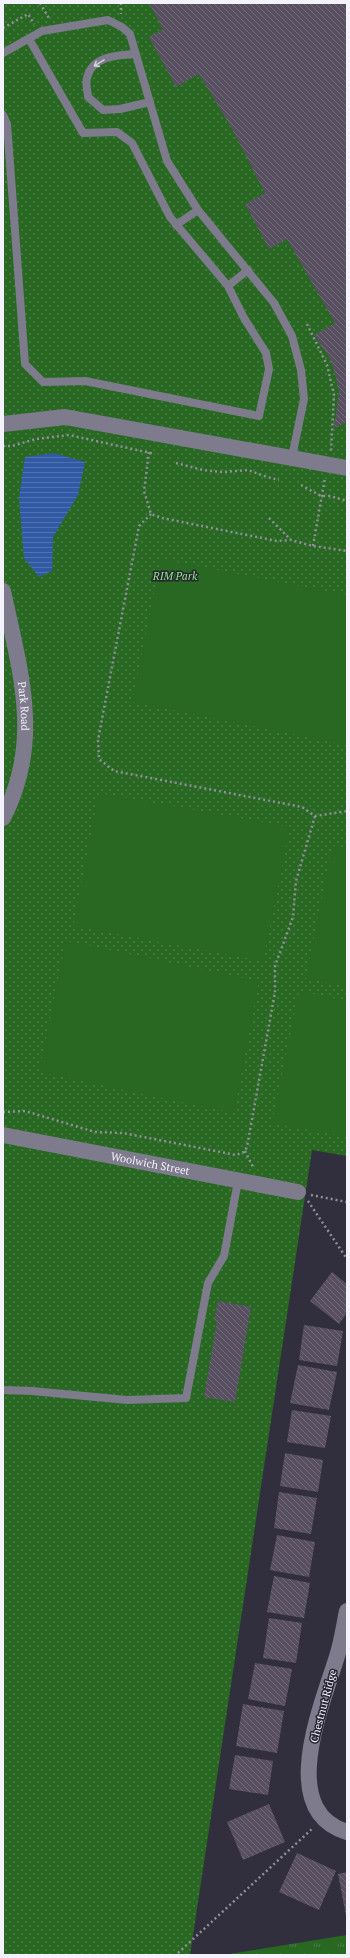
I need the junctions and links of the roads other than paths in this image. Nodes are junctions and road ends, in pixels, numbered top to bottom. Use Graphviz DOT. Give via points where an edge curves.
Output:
graph roads {
  1 [pos="29,39"];
  2 [pos="3,53"];
  3 [pos="136,54"];
  4 [pos="150,102"];
  5 [pos="3,115"];
  6 [pos="198,210"];
  7 [pos="176,225"];
  8 [pos="248,270"];
  9 [pos="228,286"];
  10 [pos="3,424"];
  11 [pos="292,457"];
  12 [pos="347,468"];
  13 [pos="3,591"];
  14 [pos="3,818"];
  15 [pos="3,1135"];
  16 [pos="238,1181"];
  17 [pos="300,1193"];
  18 [pos="3,1390"];
  19 [pos="347,1611"];
  20 [pos="347,1832"];
  1 -- 2 [label="lane"];
  1 -- 3 [label="lane" via="40,32 108,20 130,34"];
  1 -- 7 [label="lane" via="83,133 117,132 132,143"];
  3 -- 4 [label="lane"];
  3 -- 4 [label="lane, one-way" via="112,56 94,64 86,79 88,97 103,110 120,110"];
  4 -- 6 [label="lane" via="167,161"];
  5 -- 9 [label="lane" via="7,124 25,364 43,382 85,381 259,416 269,369 266,353"];
  6 -- 7 [label="lane"];
  6 -- 8 [label="lane"];
  7 -- 9 [label="lane"];
  8 -- 9 [label="lane"];
  8 -- 11 [label="lane" via="274,303 292,336 301,370 304,399"];
  10 -- 11 [label="street" via="64,417"];
  11 -- 12 [label="street"];
  13 -- 14 [label="street, Park Road" via="22,683 27,722 21,773"];
  15 -- 16 [label="street, Woolwich Street"];
  16 -- 17 [label="street, Woolwich Street"];
  16 -- 18 [label="lane" via="224,1256 208,1283 186,1398 127,1400"];
  19 -- 20 [label="street, Chestnut Ridge" via="339,1651 316,1725 307,1776 313,1804 328,1822"];
}
